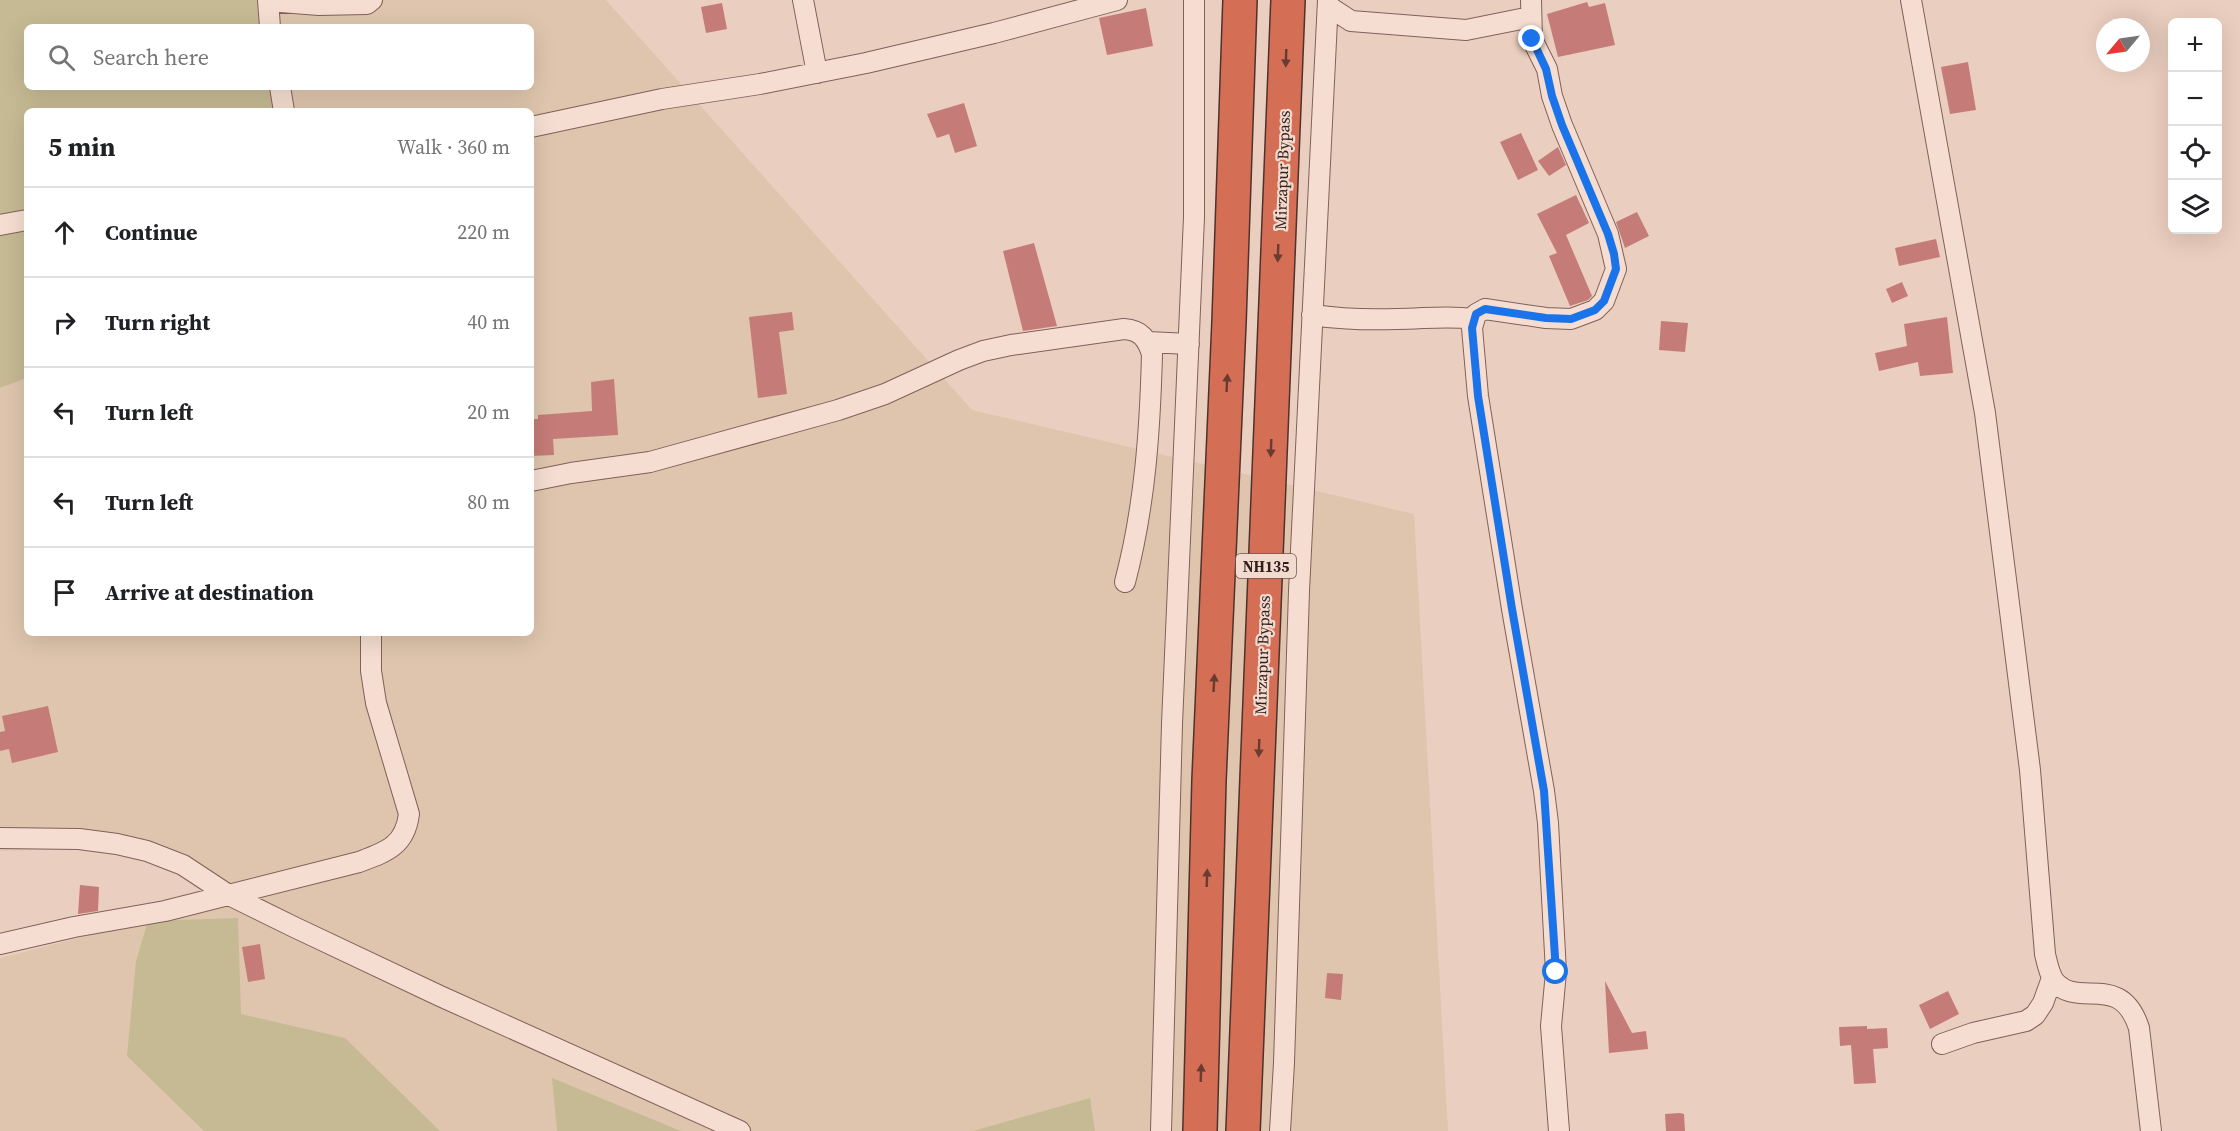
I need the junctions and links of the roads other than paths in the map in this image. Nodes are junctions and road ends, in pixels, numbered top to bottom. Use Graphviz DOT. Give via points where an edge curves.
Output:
graph roads {
  1 [pos="372,0"];
  2 [pos="803,0"];
  3 [pos="1117,0"];
  4 [pos="1194,0"];
  5 [pos="1240,0"];
  6 [pos="1288,0"];
  7 [pos="1911,0"];
  8 [pos="268,1"];
  9 [pos="1328,3"];
  10 [pos="1531,9"];
  11 [pos="270,24"];
  12 [pos="817,73"];
  13 [pos="280,90"];
  14 [pos="284,108"];
  15 [pos="534,126"];
  16 [pos="24,221"];
  17 [pos="0,225"];
  18 [pos="1312,315"];
  19 [pos="1473,319"];
  20 [pos="1148,342"];
  21 [pos="1189,344"];
  22 [pos="534,481"];
  23 [pos="1125,582"];
  24 [pos="371,636"];
  25 [pos="0,838"];
  26 [pos="227,894"];
  27 [pos="0,944"];
  28 [pos="2052,978"];
  29 [pos="1942,1044"];
  30 [pos="740,1131"];
  31 [pos="1161,1131"];
  32 [pos="1200,1131"];
  33 [pos="1243,1131"];
  34 [pos="1280,1131"];
  35 [pos="1559,1131"];
  36 [pos="2151,1131"];
  1 -- 8 [label="street" via="367,4 319,5"];
  2 -- 12 [label="street"];
  3 -- 12 [label="street"];
  4 -- 21 [label="street" via="1194,217"];
  32 -- 5 [label="highway, NH135, one-way" via="1209,780"];
  6 -- 33 [label="highway, Mirzapur Bypass / NH135, one-way"];
  7 -- 28 [label="street" via="1985,412 2030,770 2045,954"];
  8 -- 11 [label="street"];
  9 -- 10 [label="street" via="1351,21 1466,30"];
  9 -- 18 [label="street"];
  10 -- 19 [label="street" via="1532,39 1546,69 1562,125 1608,234 1616,269 1604,301 1595,310 1571,319 1485,309"];
  12 -- 15 [label="street" via="662,99"];
  13 -- 14 [label="street"];
  16 -- 17 [label="street"];
  18 -- 19 [label="street" via="1345,319"];
  18 -- 34 [label="street"];
  19 -- 35 [label="street" via="1478,396 1548,823 1556,972 1551,1026"];
  20 -- 21 [label="street"];
  20 -- 22 [label="street" via="1135,330 1124,329 983,351 885,394 827,413 650,462"];
  20 -- 23 [label="street" via="1152,354 1150,429 1142,507"];
  21 -- 31 [label="street" via="1172,724"];
  24 -- 26 [label="street" via="376,703 409,814 407,828 400,840 359,862"];
  25 -- 26 [label="street" via="117,843 183,865"];
  26 -- 27 [label="street" via="165,911"];
  26 -- 30 [label="street" via="440,996"];
  28 -- 29 [label="street" via="2036,1015"];
  28 -- 36 [label="street" via="2060,987 2111,995 2134,1014"];
}
